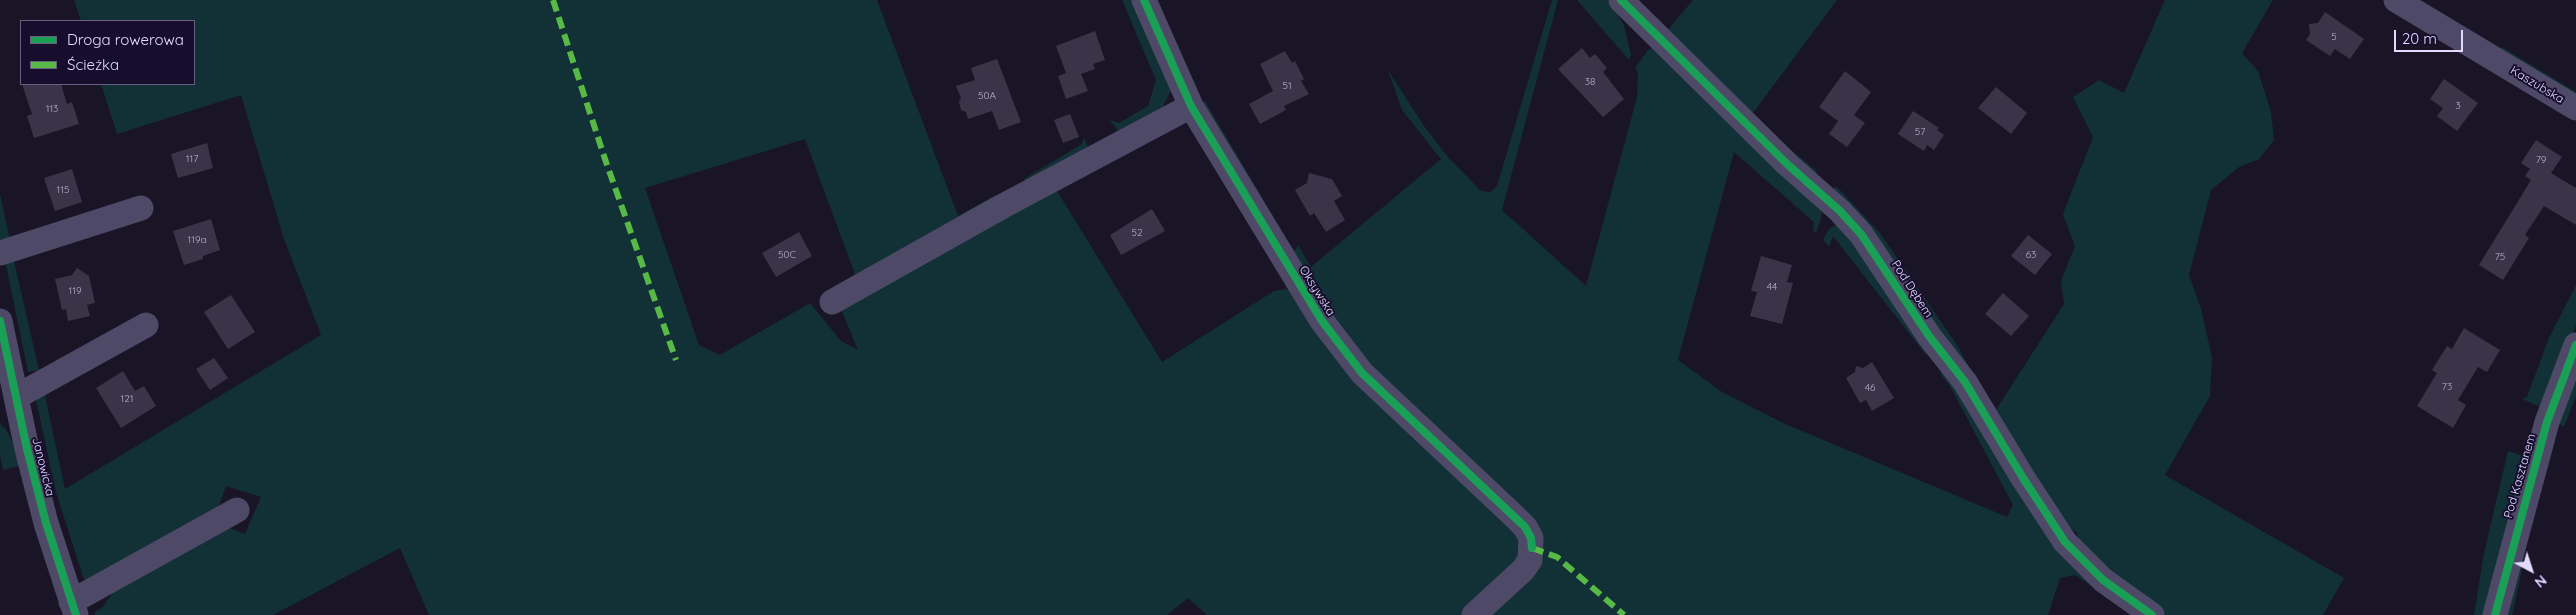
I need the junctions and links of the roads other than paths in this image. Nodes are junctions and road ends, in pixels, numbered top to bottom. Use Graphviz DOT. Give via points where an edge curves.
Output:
graph roads {
  1 [pos="1144,0"];
  2 [pos="1621,0"];
  3 [pos="2396,0"];
  4 [pos="1191,106"];
  5 [pos="2576,108"];
  6 [pos="141,208"];
  7 [pos="0,253"];
  8 [pos="832,302"];
  9 [pos="0,321"];
  10 [pos="146,325"];
  11 [pos="2576,345"];
  12 [pos="16,397"];
  13 [pos="237,510"];
  14 [pos="74,609"];
  15 [pos="1474,615"];
  16 [pos="2152,615"];
  17 [pos="2495,615"];
  1 -- 4 [label="street, Oksywska"];
  2 -- 16 [label="street, Pod Dębem" via="1862,234 1929,336 1965,382 2065,542 2103,580"];
  3 -- 5 [label="street, Kaszubska"];
  4 -- 8 [label="street"];
  4 -- 15 [label="street, Oksywska" via="1340,346 1362,372 1525,527 1531,538 1530,560"];
  6 -- 7 [label="street"];
  9 -- 12 [label="street, Janowicka"];
  10 -- 12 [label="street"];
  11 -- 17 [label="street, Pod Kasztanem" via="2547,422"];
  12 -- 14 [label="street, Janowicka" via="46,523"];
  13 -- 14 [label="street"];
}
